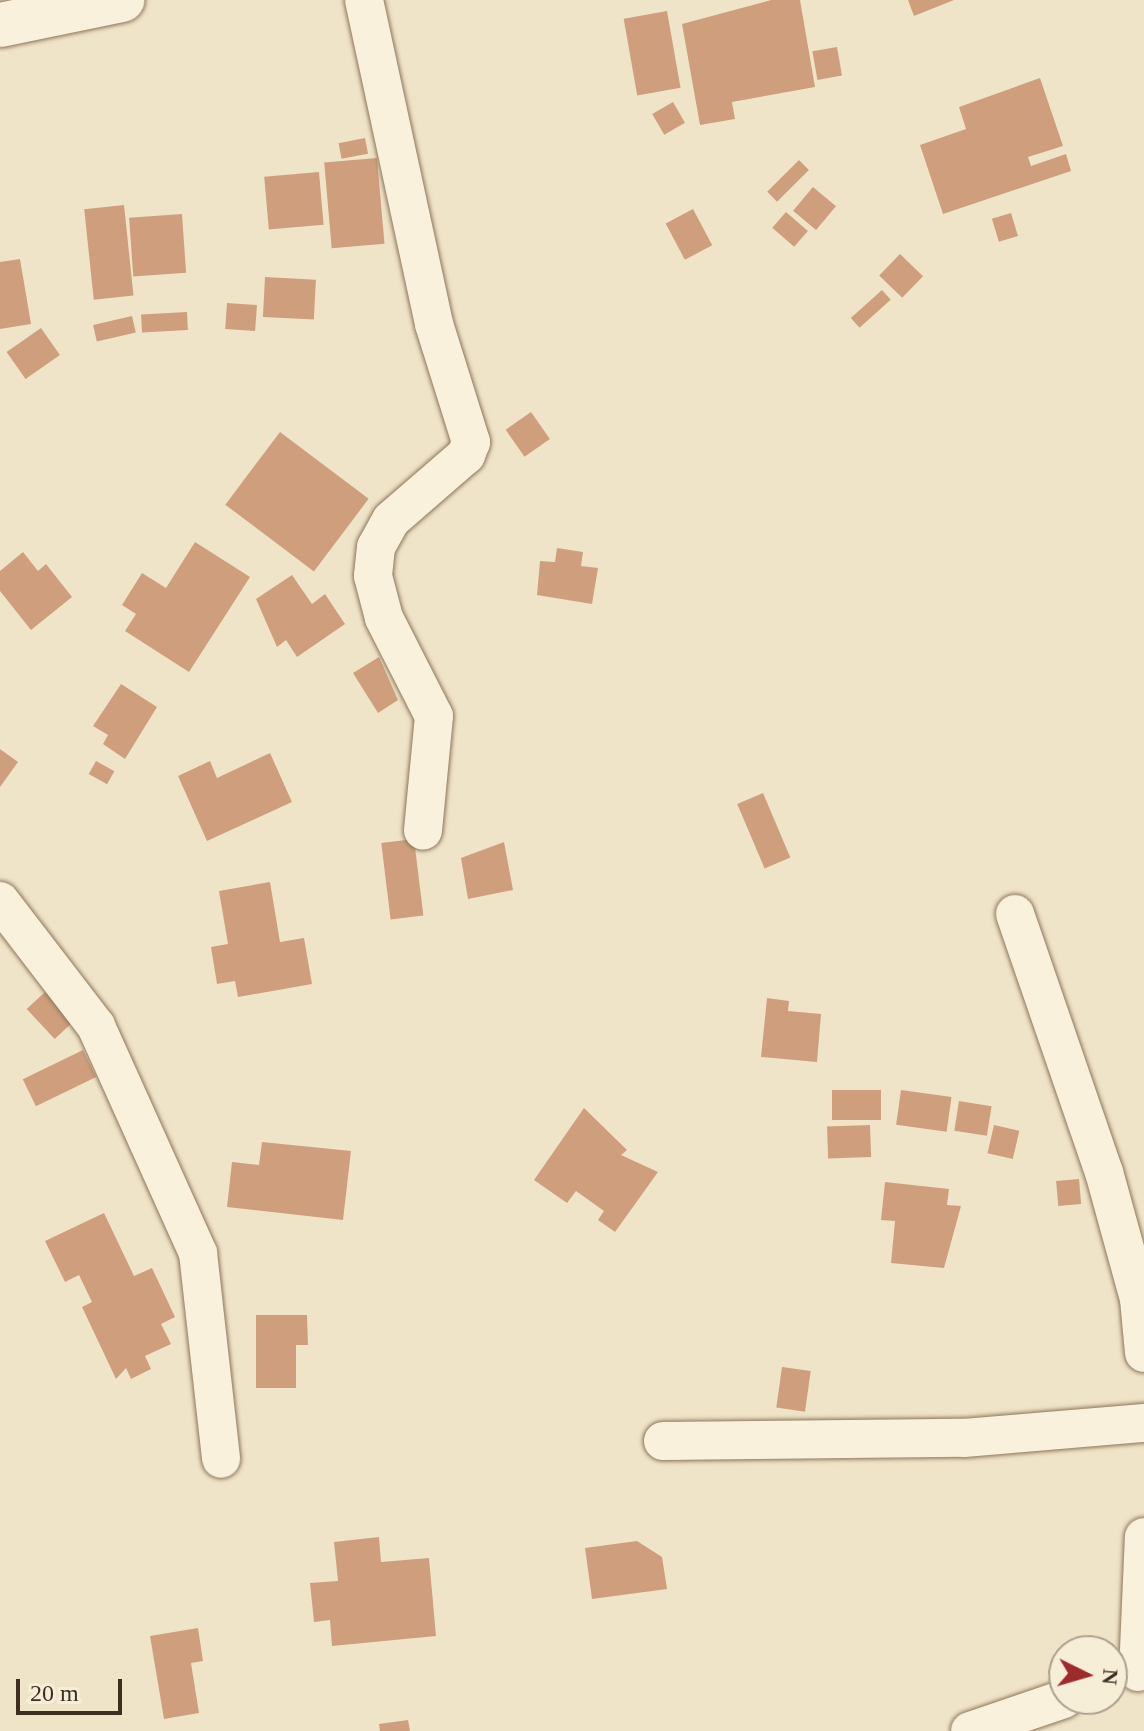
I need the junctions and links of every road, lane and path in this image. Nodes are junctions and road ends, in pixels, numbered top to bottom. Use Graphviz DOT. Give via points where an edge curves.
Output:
graph roads {
  1 [pos="122,0"];
  2 [pos="364,0"];
  3 [pos="0,25"];
  4 [pos="423,830"];
  5 [pos="0,901"];
  6 [pos="1015,914"];
  7 [pos="1144,1353"];
  8 [pos="1144,1423"];
  9 [pos="663,1441"];
  10 [pos="221,1459"];
  11 [pos="1144,1537"];
  12 [pos="1131,1676"];
  13 [pos="1048,1704"];
  14 [pos="970,1731"];
  1 -- 3 [label="main road"];
  2 -- 4 [label="street" via="434,324 471,442 466,455 391,520 376,547 373,576 384,618 434,716"];
  5 -- 10 [label="street" via="96,1026 193,1239 211,1326"];
  6 -- 7 [label="street" via="1104,1172 1139,1299"];
  8 -- 9 [label="street" via="964,1438"];
  11 -- 12 [label="street"];
  13 -- 14 [label="street"];
}
